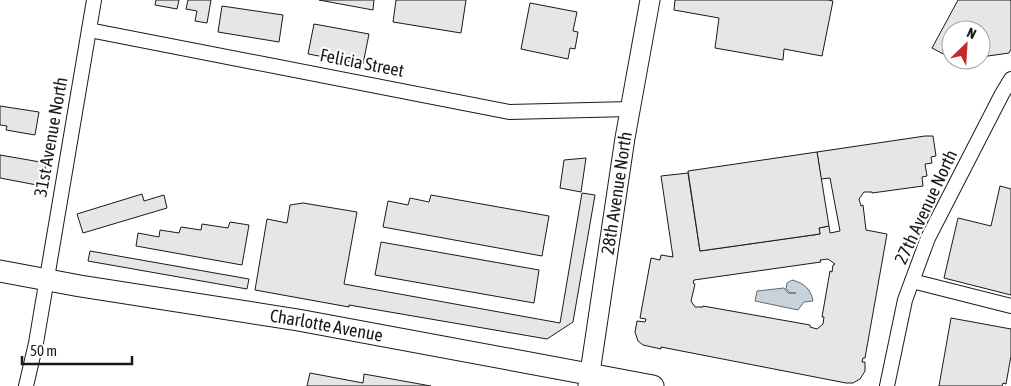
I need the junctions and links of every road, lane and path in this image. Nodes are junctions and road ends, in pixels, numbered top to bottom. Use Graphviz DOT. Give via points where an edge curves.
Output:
graph roads {
  1 [pos="94,0"];
  2 [pos="650,0"];
  3 [pos="89,30"];
  4 [pos="1011,79"];
  5 [pos="630,109"];
  6 [pos="0,271"];
  7 [pos="47,280"];
  8 [pos="912,281"];
  9 [pos="1011,306"];
  10 [pos="589,380"];
  11 [pos="26,386"];
  12 [pos="653,386"];
  13 [pos="887,386"];
  1 -- 3 [label="street, 31st Avenue North"];
  2 -- 5 [label="main road, 28th Avenue North"];
  3 -- 5 [label="street, Felicia Street" via="509,112"];
  3 -- 7 [label="street, 31st Avenue North"];
  4 -- 8 [label="street, 27th Avenue North" via="937,219"];
  5 -- 10 [label="main road, 28th Avenue North"];
  6 -- 7 [label="main road, Charlotte Avenue"];
  7 -- 10 [label="main road, Charlotte Avenue" via="298,320"];
  7 -- 11 [label="street, 31st Avenue North"];
  8 -- 9 [label="street"];
  8 -- 13 [label="street, 27th Avenue North" via="900,318"];
  10 -- 12 [label="main road, Charlotte Avenue"];
}
